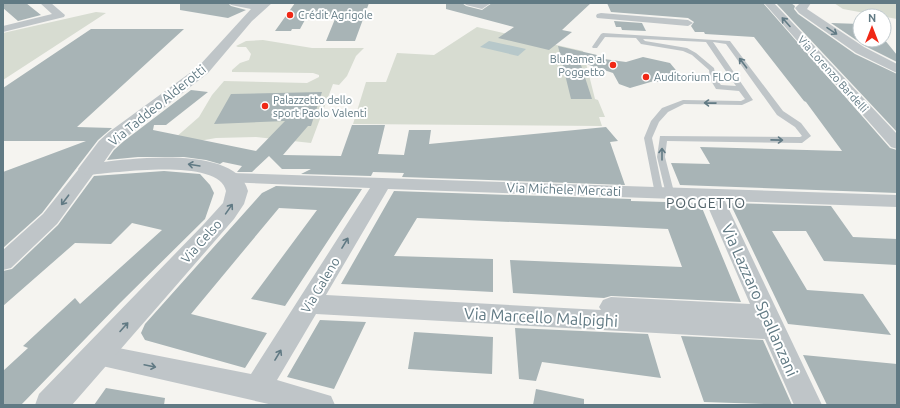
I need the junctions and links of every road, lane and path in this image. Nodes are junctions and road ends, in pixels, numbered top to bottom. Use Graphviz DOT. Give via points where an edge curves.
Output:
graph roads {
  1 [pos="45,3"];
  2 [pos="235,3"];
  3 [pos="469,3"];
  4 [pos="486,3"];
  5 [pos="610,3"];
  6 [pos="769,3"];
  7 [pos="806,3"];
  8 [pos="263,5"];
  9 [pos="601,16"];
  10 [pos="688,23"];
  11 [pos="595,26"];
  12 [pos="3,29"];
  13 [pos="637,36"];
  14 [pos="708,40"];
  15 [pos="595,46"];
  16 [pos="897,69"];
  17 [pos="741,89"];
  18 [pos="897,144"];
  19 [pos="88,169"];
  20 [pos="230,178"];
  21 [pos="382,182"];
  22 [pos="664,192"];
  23 [pos="712,194"];
  24 [pos="897,201"];
  25 [pos="3,262"];
  26 [pos="312,298"];
  27 [pos="771,322"];
  28 [pos="98,356"];
  29 [pos="258,388"];
  30 [pos="51,405"];
  31 [pos="321,405"];
  32 [pos="808,405"];
  1 -- 12 [label="street" via="60,15"];
  2 -- 8 [label="street"];
  3 -- 4 [label="street" via="482,6"];
  5 -- 9 [label="street"];
  18 -- 6 [label="street, Via Lorenzo Bardelli, one-way"];
  7 -- 16 [label="street, one-way" via="800,8 803,11 860,50"];
  8 -- 19 [label="street, Via Taddeo Alderotti" via="240,25 198,75 116,136"];
  9 -- 10 [label="street"];
  9 -- 11 [label="street"];
  13 -- 14 [label="lane"];
  13 -- 15 [label="lane" via="603,35"];
  13 -- 17 [label="lane" via="643,43 685,49 712,69 713,79 719,87"];
  14 -- 17 [label="lane"];
  22 -- 14 [label="lane, one-way" via="661,157 663,138 802,140 807,136 798,125 780,113 728,42"];
  17 -- 22 [label="lane, one-way" via="749,100 742,103 683,102 665,110 655,121 648,138"];
  20 -- 19 [label="street, one-way" via="211,169 189,164"];
  19 -- 25 [label="street, Via Taddeo Alderotti, one-way" via="50,219"];
  20 -- 21 [label="street, Via Michele Mercati"];
  28 -- 20 [label="street, Via Celso, one-way" via="225,214 237,194"];
  21 -- 22 [label="street, Via Michele Mercati"];
  26 -- 21 [label="street, Via Galeno, one-way"];
  22 -- 23 [label="street, Via Michele Mercati"];
  23 -- 24 [label="street, Via Michele Mercati"];
  23 -- 27 [label="street, Via Lazzaro Spallanzani"];
  26 -- 27 [label="street, Via Marcello Malpighi"];
  29 -- 26 [label="street, Via Galeno, one-way"];
  27 -- 32 [label="street, Via Lazzaro Spallanzani"];
  28 -- 29 [label="street, one-way"];
  28 -- 30 [label="street, Via Celso"];
  29 -- 31 [label="street"];
}
